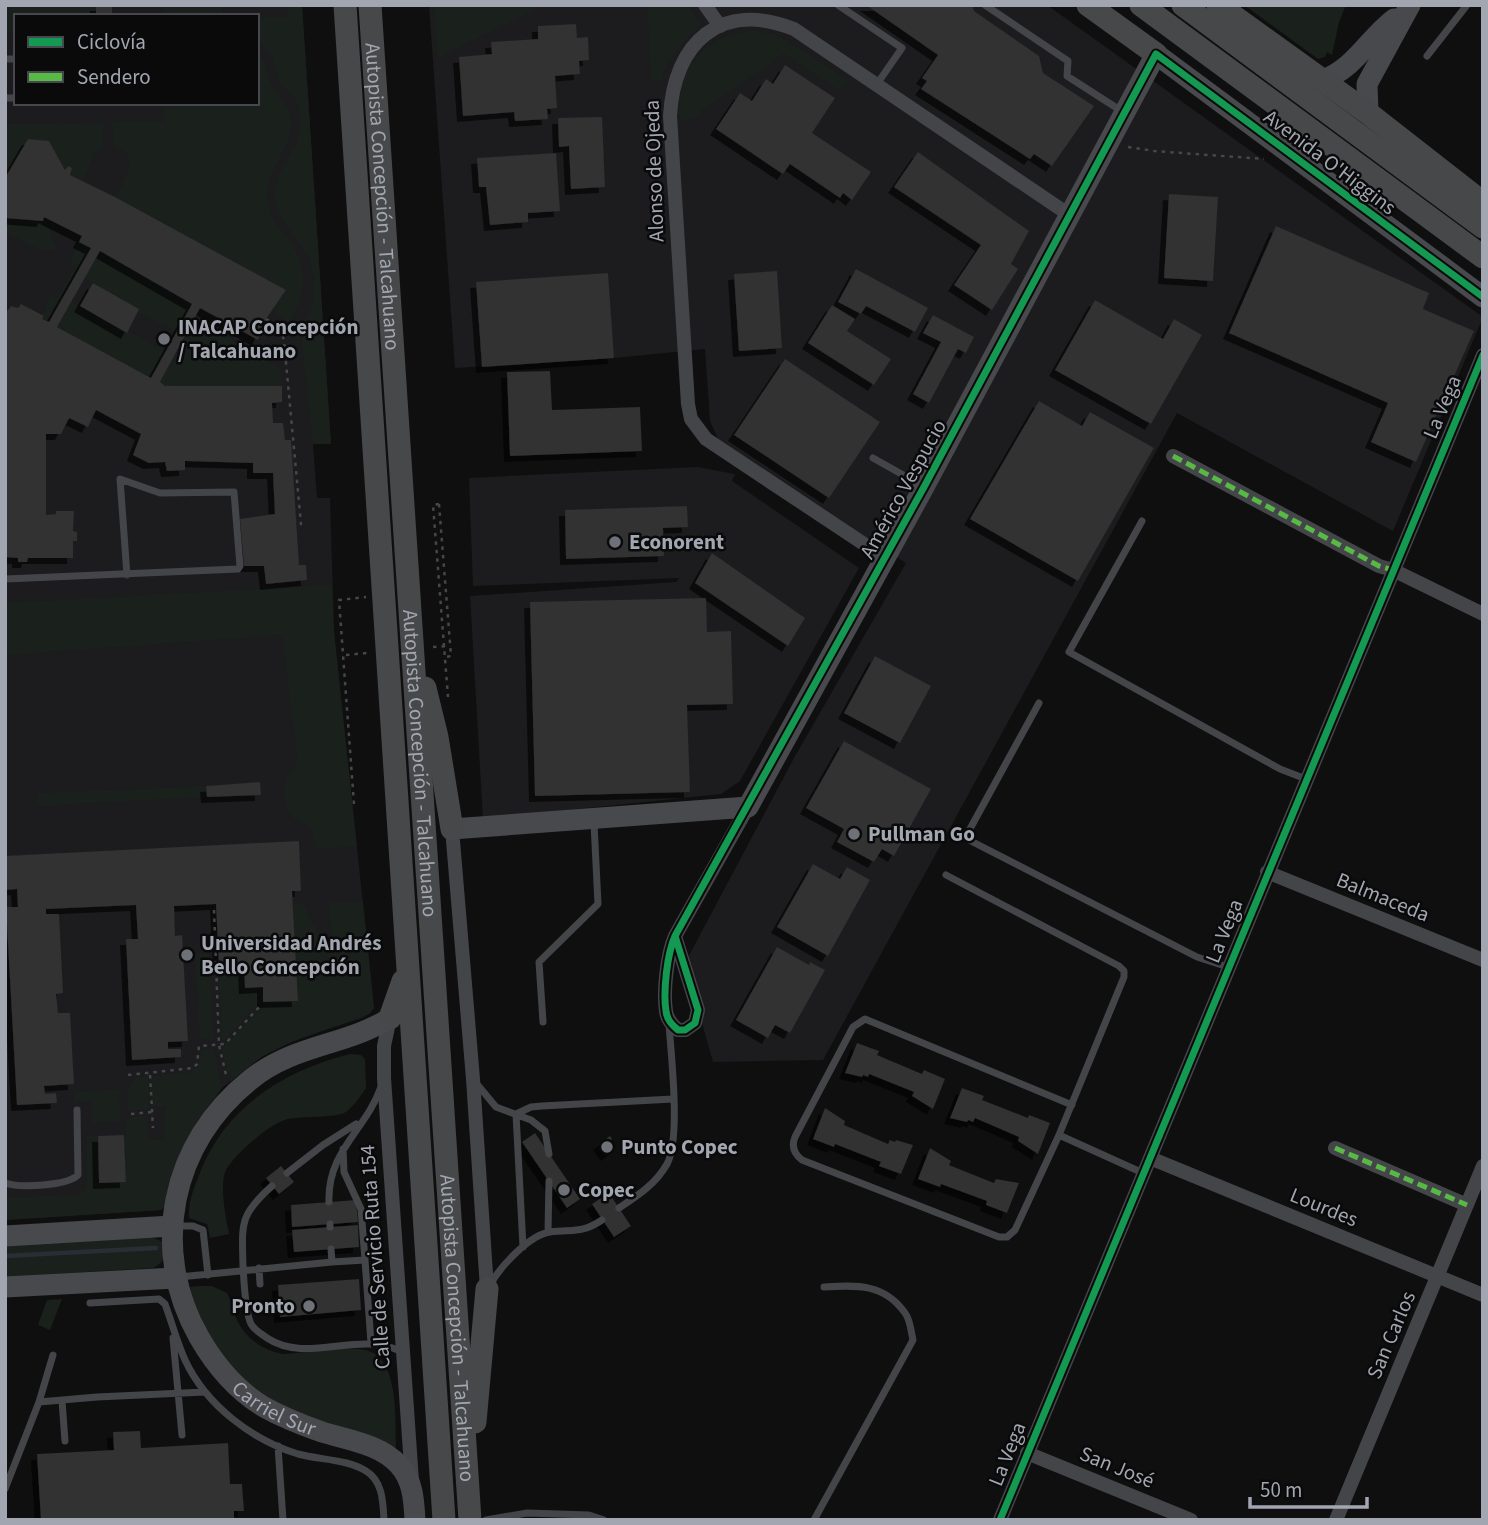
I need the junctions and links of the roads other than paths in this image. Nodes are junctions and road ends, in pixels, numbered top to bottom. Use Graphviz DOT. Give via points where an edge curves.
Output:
graph roads {
  1 [pos="345,5"];
  2 [pos="370,5"];
  3 [pos="705,5"];
  4 [pos="838,5"];
  5 [pos="985,5"];
  6 [pos="1088,5"];
  7 [pos="1142,5"];
  8 [pos="1184,5"];
  9 [pos="1218,5"];
  10 [pos="1466,5"];
  11 [pos="1408,7"];
  12 [pos="720,26"];
  13 [pos="1156,54"];
  14 [pos="1427,56"];
  15 [pos="1323,80"];
  16 [pos="877,85"];
  17 [pos="1125,113"];
  18 [pos="1368,113"];
  19 [pos="1483,203"];
  20 [pos="1071,216"];
  21 [pos="1483,227"];
  22 [pos="1483,257"];
  23 [pos="1483,297"];
  24 [pos="1483,355"];
  25 [pos="1173,456"];
  26 [pos="873,457"];
  27 [pos="925,487"];
  28 [pos="1142,521"];
  29 [pos="885,558"];
  30 [pos="1393,570"];
  31 [pos="127,575"];
  32 [pos="5,579"];
  33 [pos="1483,614"];
  34 [pos="412,638"];
  35 [pos="1039,703"];
  36 [pos="1306,779"];
  37 [pos="748,807"];
  38 [pos="594,818"];
  39 [pos="452,829"];
  40 [pos="1267,872"];
  41 [pos="946,874"];
  42 [pos="675,936"];
  43 [pos="1483,960"];
  44 [pos="1228,967"];
  45 [pos="407,968"];
  46 [pos="390,1018"];
  47 [pos="668,1019"];
  48 [pos="543,1022"];
  49 [pos="384,1078"];
  50 [pos="473,1079"];
  51 [pos="673,1099"];
  52 [pos="1072,1105"];
  53 [pos="77,1110"];
  54 [pos="516,1114"];
  55 [pos="360,1122"];
  56 [pos="1059,1135"];
  57 [pos="343,1147"];
  58 [pos="1335,1148"];
  59 [pos="549,1154"];
  60 [pos="1150,1158"];
  61 [pos="1483,1166"];
  62 [pos="1143,1172"];
  63 [pos="288,1173"];
  64 [pos="549,1181"];
  65 [pos="5,1182"];
  66 [pos="272,1186"];
  67 [pos="329,1202"];
  68 [pos="1467,1205"];
  69 [pos="619,1208"];
  70 [pos="602,1220"];
  71 [pos="172,1226"];
  72 [pos="548,1232"];
  73 [pos="5,1236"];
  74 [pos="523,1247"];
  75 [pos="331,1249"];
  76 [pos="365,1259"];
  77 [pos="332,1262"];
  78 [pos="259,1268"];
  79 [pos="244,1272"];
  80 [pos="208,1275"];
  81 [pos="1438,1276"];
  82 [pos="175,1278"];
  83 [pos="260,1284"];
  84 [pos="5,1287"];
  85 [pos="824,1287"];
  86 [pos="487,1289"];
  87 [pos="1483,1295"];
  88 [pos="90,1303"];
  89 [pos="172,1323"];
  90 [pos="371,1343"];
  91 [pos="403,1353"];
  92 [pos="53,1355"];
  93 [pos="205,1392"];
  94 [pos="178,1393"];
  95 [pos="62,1401"];
  96 [pos="39,1402"];
  97 [pos="182,1435"];
  98 [pos="65,1441"];
  99 [pos="278,1446"];
  100 [pos="1027,1453"];
  101 [pos="5,1489"];
  102 [pos="413,1494"];
  103 [pos="469,1509"];
  104 [pos="283,1520"];
  105 [pos="384,1520"];
  106 [pos="415,1520"];
  107 [pos="444,1520"];
  108 [pos="486,1520"];
  109 [pos="604,1520"];
  110 [pos="814,1520"];
  111 [pos="1000,1520"];
  112 [pos="1191,1520"];
  113 [pos="1336,1520"];
  1 -- 45 [label="main road, Autopista Concepción - Talcahuano"];
  2 -- 34 [label="main road, Autopista Concepción - Talcahuano"];
  3 -- 12 [label="street"];
  4 -- 16 [label="lane" via="902,48"];
  5 -- 17 [label="lane" via="1068,61 1067,76"];
  6 -- 13 [label="main road"];
  7 -- 22 [label="main road, Avenida O'Higgins"];
  8 -- 21 [label="main road, Avenida O'Higgins"];
  9 -- 15 [label="main road"];
  10 -- 14 [label="lane"];
  11 -- 15 [label="street" via="1357,59"];
  11 -- 18 [label="street" via="1367,83"];
  12 -- 16 [label="street, Alonso de Ojeda" via="755,20 781,24"];
  12 -- 29 [label="street, Alonso de Ojeda" via="684,57 670,99 691,419 706,439"];
  13 -- 17 [label="street, Américo Vespucio"];
  13 -- 23 [label="street, Avenida O'Higgins"];
  15 -- 18 [label="main road"];
  16 -- 20 [label="street, Alonso de Ojeda"];
  17 -- 20 [label="street, Américo Vespucio"];
  18 -- 19 [label="main road"];
  20 -- 27 [label="street, Américo Vespucio"];
  24 -- 30 [label="street, La Vega"];
  25 -- 30 [label="street"];
  26 -- 27 [label="lane"];
  27 -- 29 [label="street, Américo Vespucio"];
  28 -- 36 [label="lane" via="1069,652"];
  29 -- 37 [label="street, Américo Vespucio"];
  30 -- 33 [label="street"];
  30 -- 36 [label="street, La Vega"];
  31 -- 31 [label="lane" via="238,569 234,492 160,493 120,478"];
  31 -- 32 [label="lane"];
  34 -- 39 [label="main road" via="437,737"];
  34 -- 103 [label="main road, Autopista Concepción - Talcahuano"];
  35 -- 44 [label="lane" via="965,838 1197,957"];
  36 -- 40 [label="street, La Vega"];
  37 -- 38 [label="street"];
  37 -- 42 [label="street, Américo Vespucio"];
  38 -- 39 [label="street"];
  38 -- 48 [label="lane" via="598,904 538,962"];
  39 -- 50 [label="street"];
  40 -- 43 [label="street, Balmaceda"];
  40 -- 44 [label="street, La Vega"];
  41 -- 52 [label="lane" via="1124,971"];
  42 -- 47 [label="street, Américo Vespucio" via="668,958"];
  42 -- 47 [label="street" via="698,1010 695,1023 685,1030 678,1030"];
  44 -- 60 [label="street, La Vega"];
  45 -- 46 [label="main road"];
  45 -- 107 [label="main road, Autopista Concepción - Talcahuano"];
  46 -- 49 [label="street, Calle de Servicio Ruta 154"];
  46 -- 71 [label="street, Carriel Sur" via="299,1051 234,1094 191,1155"];
  47 -- 51 [label="lane"];
  49 -- 55 [label="lane"];
  49 -- 91 [label="street, Calle de Servicio Ruta 154"];
  50 -- 54 [label="lane" via="490,1103"];
  50 -- 86 [label="street"];
  51 -- 54 [label="lane" via="542,1105"];
  51 -- 69 [label="lane" via="674,1144 667,1165 651,1185"];
  52 -- 56 [label="lane"];
  52 -- 56 [label="lane" via="866,1019 853,1027 793,1146 802,1160 1003,1238 1015,1230"];
  53 -- 65 [label="lane" via="78,1175 74,1179 18,1185"];
  54 -- 59 [label="lane" via="545,1131"];
  54 -- 74 [label="lane"];
  55 -- 57 [label="lane"];
  55 -- 63 [label="lane"];
  56 -- 62 [label="lane"];
  57 -- 67 [label="lane" via="329,1181"];
  57 -- 76 [label="lane" via="344,1172 361,1209"];
  58 -- 68 [label="street"];
  60 -- 62 [label="street, La Vega"];
  60 -- 81 [label="street, Lourdes"];
  61 -- 68 [label="street, San Carlos"];
  62 -- 100 [label="street, La Vega"];
  64 -- 72 [label="lane"];
  66 -- 79 [label="lane" via="244,1220"];
  68 -- 81 [label="street, San Carlos"];
  70 -- 72 [label="lane" via="586,1230"];
  71 -- 73 [label="street"];
  71 -- 80 [label="lane" via="203,1230"];
  71 -- 82 [label="street, Carriel Sur"];
  72 -- 74 [label="lane"];
  74 -- 86 [label="lane"];
  75 -- 77 [label="lane"];
  76 -- 77 [label="lane"];
  76 -- 90 [label="lane"];
  77 -- 78 [label="lane"];
  78 -- 79 [label="lane"];
  78 -- 83 [label="lane"];
  79 -- 80 [label="lane"];
  79 -- 90 [label="lane" via="251,1323 273,1342 291,1349"];
  80 -- 82 [label="lane"];
  81 -- 87 [label="street, Lourdes"];
  81 -- 113 [label="street, San Carlos"];
  82 -- 84 [label="street"];
  82 -- 102 [label="street, Carriel Sur" via="204,1346 239,1388 298,1423 380,1450 399,1465"];
  85 -- 110 [label="lane" via="862,1285 884,1293 906,1314 913,1339"];
  86 -- 103 [label="main road"];
  88 -- 89 [label="lane" via="159,1299"];
  89 -- 93 [label="lane" via="185,1361"];
  89 -- 94 [label="lane"];
  90 -- 91 [label="lane"];
  91 -- 102 [label="street, Calle de Servicio Ruta 154"];
  92 -- 96 [label="lane"];
  93 -- 94 [label="lane"];
  93 -- 99 [label="lane" via="243,1427"];
  94 -- 95 [label="lane"];
  94 -- 97 [label="lane"];
  95 -- 96 [label="lane"];
  95 -- 98 [label="lane"];
  96 -- 101 [label="lane"];
  99 -- 104 [label="lane"];
  99 -- 105 [label="lane" via="367,1471 380,1490"];
  100 -- 111 [label="street, La Vega"];
  100 -- 112 [label="street, San José"];
  102 -- 106 [label="street"];
  108 -- 109 [label="lane" via="527,1513 589,1515"];
}
